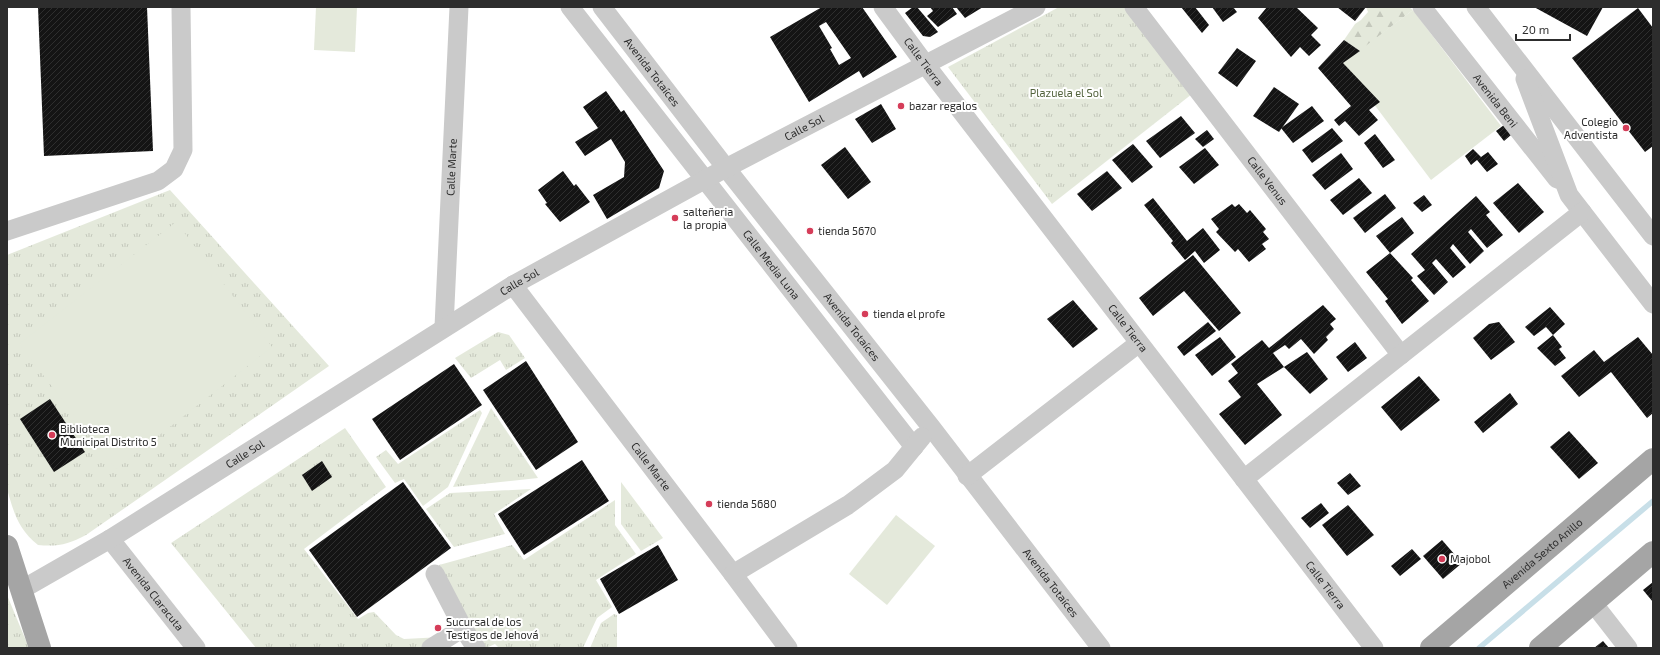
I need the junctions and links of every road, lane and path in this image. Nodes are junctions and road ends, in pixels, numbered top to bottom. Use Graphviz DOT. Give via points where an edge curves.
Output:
graph roads {
  1 [pos="181,7"];
  2 [pos="459,7"];
  3 [pos="570,7"];
  4 [pos="602,7"];
  5 [pos="883,7"];
  6 [pos="1036,7"];
  7 [pos="1134,7"];
  8 [pos="1422,7"];
  9 [pos="1476,7"];
  10 [pos="1517,60"];
  11 [pos="926,64"];
  12 [pos="726,168"];
  13 [pos="705,180"];
  14 [pos="1569,195"];
  15 [pos="1582,212"];
  16 [pos="7,231"];
  17 [pos="1653,236"];
  18 [pos="513,285"];
  19 [pos="1653,304"];
  20 [pos="444,327"];
  21 [pos="1139,343"];
  22 [pos="1401,355"];
  23 [pos="931,427"];
  24 [pos="914,447"];
  25 [pos="1653,459"];
  26 [pos="967,476"];
  27 [pos="1244,479"];
  28 [pos="110,539"];
  29 [pos="8,549"];
  30 [pos="1653,552"];
  31 [pos="435,574"];
  32 [pos="733,574"];
  33 [pos="21,590"];
  34 [pos="1593,603"];
  35 [pos="463,628"];
  36 [pos="40,648"];
  37 [pos="196,648"];
  38 [pos="430,648"];
  39 [pos="476,648"];
  40 [pos="788,648"];
  41 [pos="1101,648"];
  42 [pos="1374,648"];
  43 [pos="1431,648"];
  44 [pos="1540,648"];
  45 [pos="1628,648"];
  1 -- 16 [label="street" via="184,150 174,169 158,181"];
  2 -- 20 [label="street, Calle Marte"];
  3 -- 13 [label="street, Calle Media Luna"];
  4 -- 12 [label="street, Avenida Totaíces"];
  5 -- 11 [label="street, Calle Tierra"];
  6 -- 11 [label="street, Calle Sol"];
  7 -- 22 [label="street, Calle Venus"];
  8 -- 14 [label="street, Avenida Beni"];
  9 -- 10 [label="street, Avenida Beni"];
  10 -- 14 [label="street, Avenida Beni"];
  10 -- 17 [label="street, Avenida Beni"];
  11 -- 12 [label="street, Calle Sol"];
  11 -- 21 [label="street, Calle Tierra"];
  12 -- 13 [label="street, Calle Sol"];
  12 -- 23 [label="street, Avenida Totaíces"];
  13 -- 18 [label="street, Calle Sol"];
  13 -- 24 [label="street, Calle Media Luna"];
  14 -- 15 [label="street, Avenida Beni"];
  15 -- 19 [label="street, Avenida Beni"];
  15 -- 22 [label="street"];
  18 -- 20 [label="street, Calle Sol"];
  18 -- 32 [label="street, Calle Marte"];
  20 -- 28 [label="street, Calle Sol"];
  21 -- 26 [label="street"];
  21 -- 27 [label="street, Calle Tierra"];
  22 -- 27 [label="street"];
  23 -- 24 [label="street"];
  23 -- 26 [label="street, Avenida Totaíces"];
  24 -- 32 [label="street" via="895,470 848,505"];
  25 -- 43 [label="main road, Avenida Sexto Anillo"];
  26 -- 41 [label="street, Avenida Totaíces"];
  27 -- 42 [label="street, Calle Tierra"];
  28 -- 33 [label="street, Calle Sol"];
  28 -- 37 [label="street, Avenida Claracuta"];
  29 -- 33 [label="main road"];
  30 -- 34 [label="main road"];
  31 -- 35 [label="street"];
  32 -- 40 [label="street, Calle Marte"];
  33 -- 36 [label="main road"];
  34 -- 44 [label="main road"];
  34 -- 45 [label="street"];
  35 -- 38 [label="street"];
  35 -- 39 [label="street"];
}
